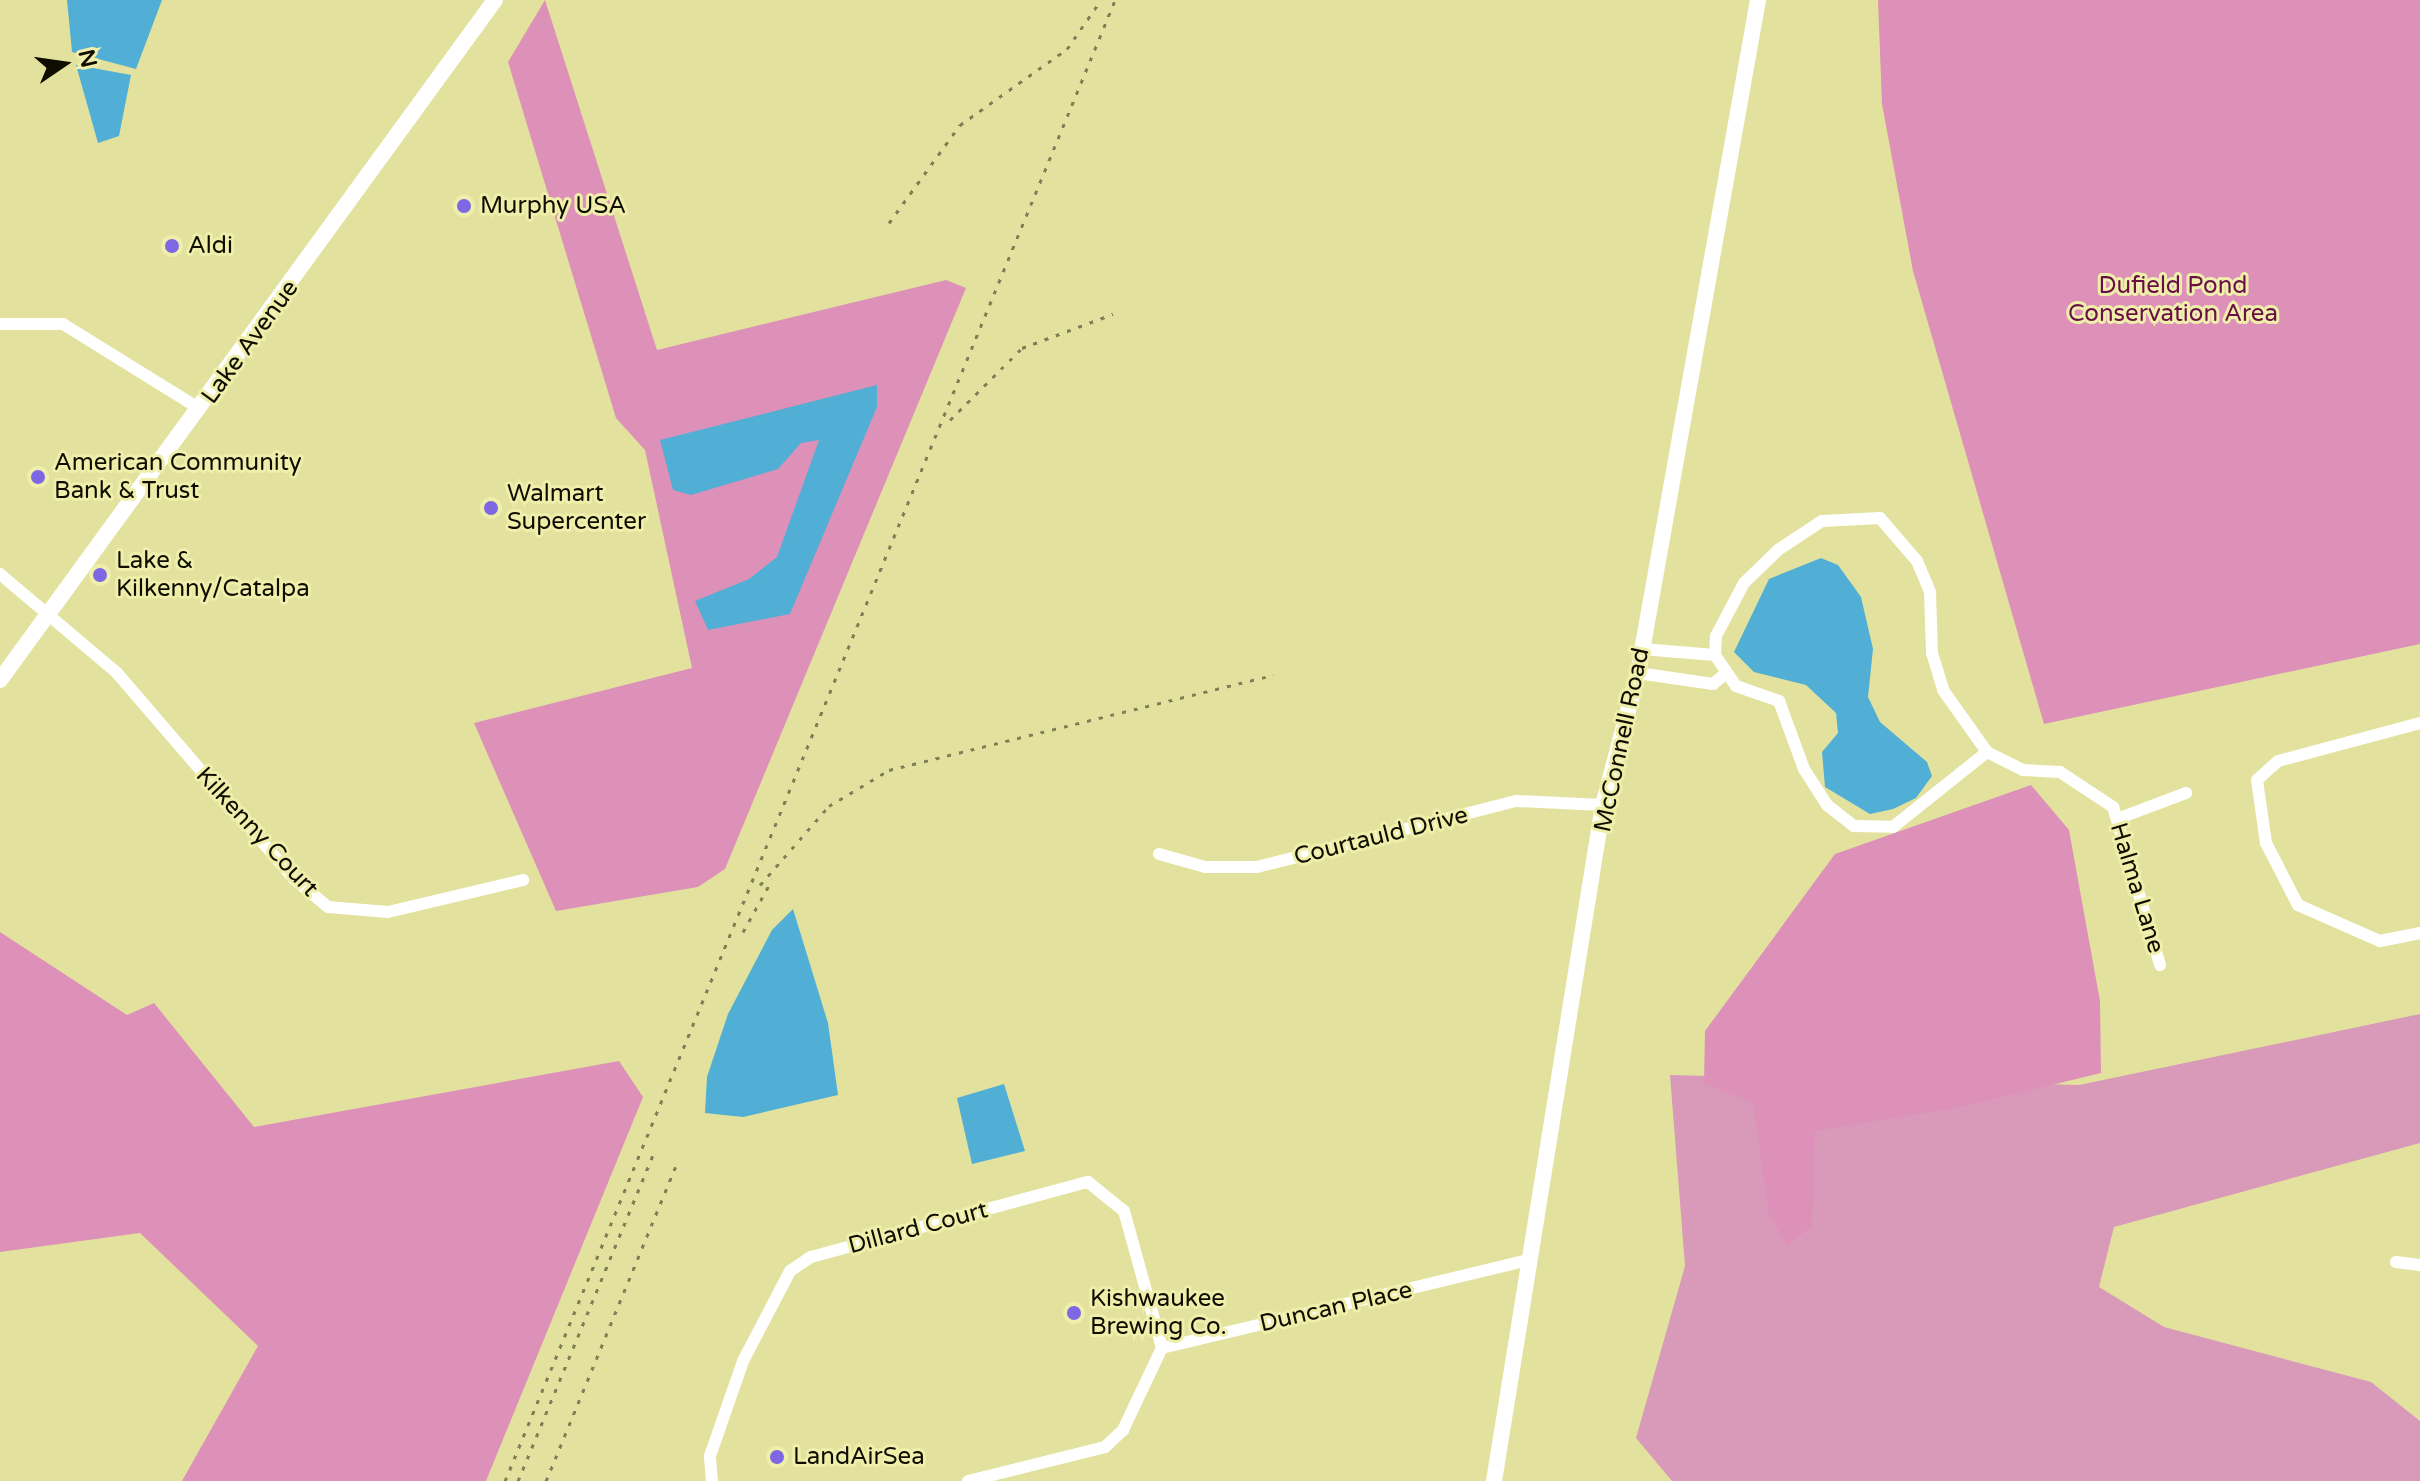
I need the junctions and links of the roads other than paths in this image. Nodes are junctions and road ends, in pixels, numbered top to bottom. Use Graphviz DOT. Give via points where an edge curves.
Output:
graph roads {
  1 [pos="495,0"];
  2 [pos="1758,0"];
  3 [pos="0,324"];
  4 [pos="200,409"];
  5 [pos="0,574"];
  6 [pos="50,612"];
  7 [pos="1642,649"];
  8 [pos="1715,655"];
  9 [pos="1638,673"];
  10 [pos="1726,673"];
  11 [pos="0,680"];
  12 [pos="2420,723"];
  13 [pos="1987,752"];
  14 [pos="2186,793"];
  15 [pos="1603,805"];
  16 [pos="2117,819"];
  17 [pos="1159,854"];
  18 [pos="523,880"];
  19 [pos="2420,933"];
  20 [pos="2160,965"];
  21 [pos="1525,1261"];
  22 [pos="2396,1262"];
  23 [pos="2420,1265"];
  24 [pos="1162,1348"];
  25 [pos="712,1481"];
  26 [pos="968,1481"];
  27 [pos="1494,1481"];
  1 -- 4 [label="street, Lake Avenue"];
  2 -- 7 [label="street, McConnell Road"];
  3 -- 4 [label="street" via="63,324"];
  4 -- 6 [label="street, Lake Avenue"];
  5 -- 6 [label="street, Kilkenny Court"];
  6 -- 11 [label="street, Lake Avenue"];
  6 -- 18 [label="street, Kilkenny Court" via="117,673 290,875 328,907 388,912"];
  7 -- 8 [label="street"];
  7 -- 9 [label="street, McConnell Road"];
  8 -- 10 [label="street"];
  8 -- 13 [label="street" via="1716,636 1744,583 1778,550 1822,521 1880,518 1917,561 1930,592 1932,653 1943,690"];
  9 -- 10 [label="street" via="1713,684"];
  9 -- 15 [label="street, McConnell Road"];
  10 -- 13 [label="street" via="1736,686 1779,701 1804,769 1827,805 1854,826 1893,827"];
  12 -- 19 [label="street" via="2278,761 2257,780 2266,843 2298,905 2380,941"];
  13 -- 16 [label="street, Halma Lane" via="2023,770 2060,772 2113,807"];
  14 -- 16 [label="street"];
  15 -- 17 [label="street, Courtauld Drive" via="1516,801 1257,867 1205,867"];
  15 -- 21 [label="street, McConnell Road"];
  16 -- 20 [label="street, Halma Lane"];
  21 -- 24 [label="street, Duncan Place"];
  21 -- 27 [label="street, McConnell Road"];
  22 -- 23 [label="street"];
  24 -- 25 [label="street, Dillard Court" via="1124,1211 1088,1182 811,1257 790,1271 743,1361 710,1456"];
  24 -- 26 [label="street" via="1123,1430 1105,1447"];
}
